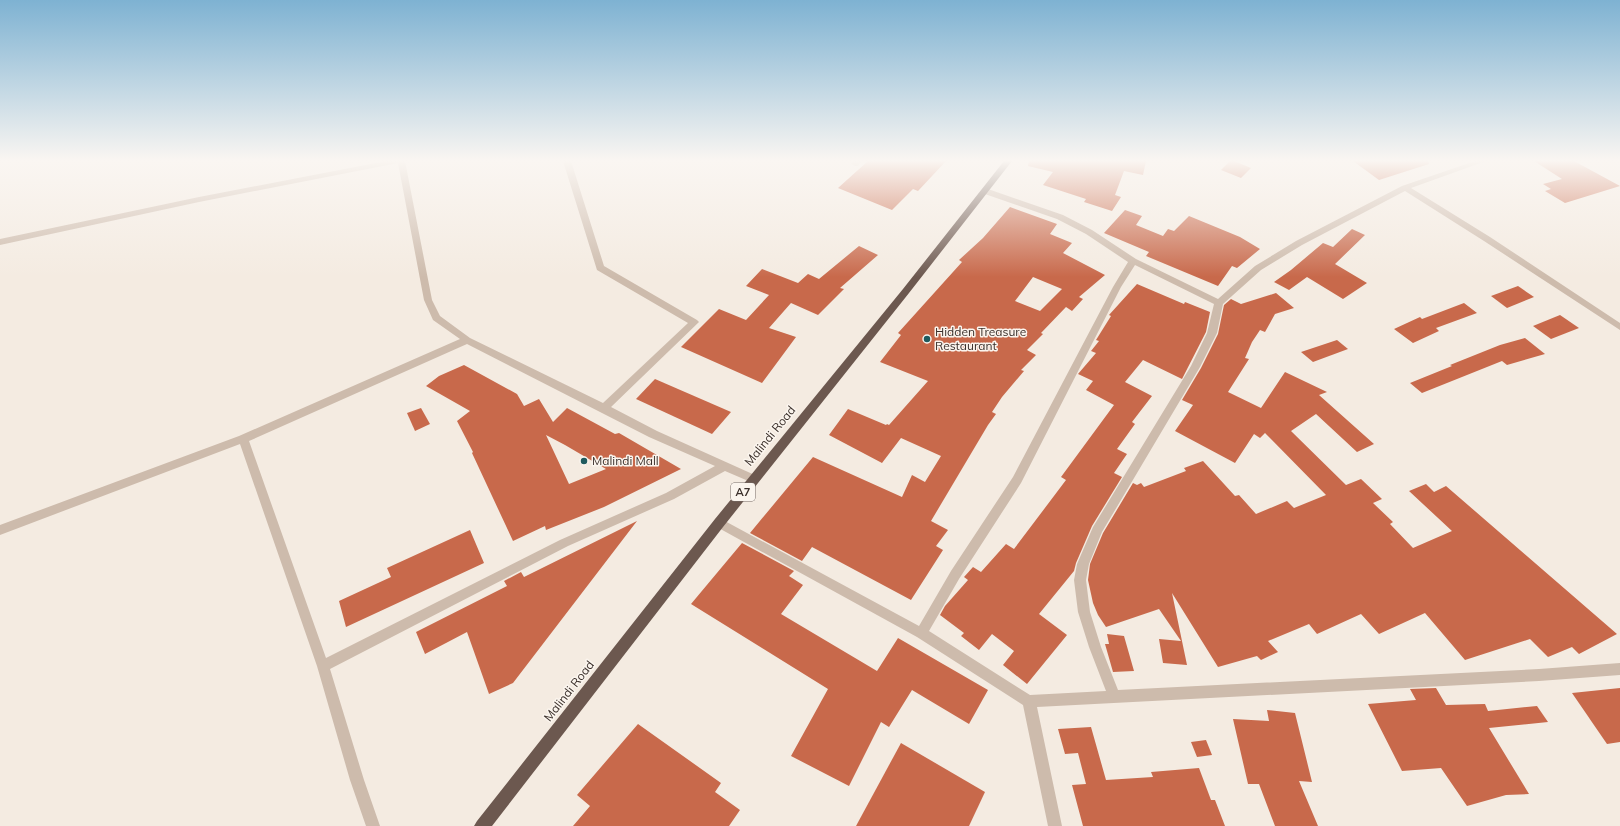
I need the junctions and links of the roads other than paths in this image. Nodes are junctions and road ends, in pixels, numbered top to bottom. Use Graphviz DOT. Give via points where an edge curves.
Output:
graph roads {
  1 [pos="196,200"];
  2 [pos="408,200"];
  3 [pos="579,200"];
  4 [pos="978,200"];
  5 [pos="1010,200"];
  6 [pos="1383,200"];
  7 [pos="1424,200"];
  8 [pos="0,242"];
  9 [pos="1133,261"];
  10 [pos="1218,303"];
  11 [pos="1620,327"];
  12 [pos="467,340"];
  13 [pos="604,408"];
  14 [pos="243,439"];
  15 [pos="725,466"];
  16 [pos="754,479"];
  17 [pos="718,523"];
  18 [pos="0,530"];
  19 [pos="921,633"];
  20 [pos="323,666"];
  21 [pos="1620,669"];
  22 [pos="1114,696"];
  23 [pos="1030,701"];
  24 [pos="373,826"];
  25 [pos="482,826"];
  26 [pos="1055,826"];
  1 -- 8 [label="street"];
  2 -- 12 [label="street" via="428,300 436,318"];
  3 -- 13 [label="street" via="600,268 694,322"];
  4 -- 16 [label="highway, Malindi Road / A7"];
  5 -- 9 [label="street" via="1060,217 1089,232"];
  6 -- 10 [label="street" via="1292,247 1258,268"];
  7 -- 11 [label="street"];
  9 -- 10 [label="street"];
  9 -- 19 [label="street" via="1116,287 1017,480 955,575"];
  10 -- 22 [label="street" via="1212,333 1195,367 1097,530 1083,564 1080,580 1084,612"];
  12 -- 13 [label="street"];
  12 -- 14 [label="street"];
  13 -- 15 [label="street"];
  14 -- 18 [label="street"];
  14 -- 20 [label="street"];
  15 -- 16 [label="street"];
  15 -- 20 [label="street" via="670,496 564,543"];
  16 -- 17 [label="highway, Malindi Road / A7"];
  17 -- 19 [label="street"];
  17 -- 25 [label="highway, Malindi Road / A7"];
  19 -- 23 [label="street"];
  20 -- 24 [label="street"];
  21 -- 22 [label="street"];
  22 -- 23 [label="street"];
  23 -- 26 [label="street"];
}
